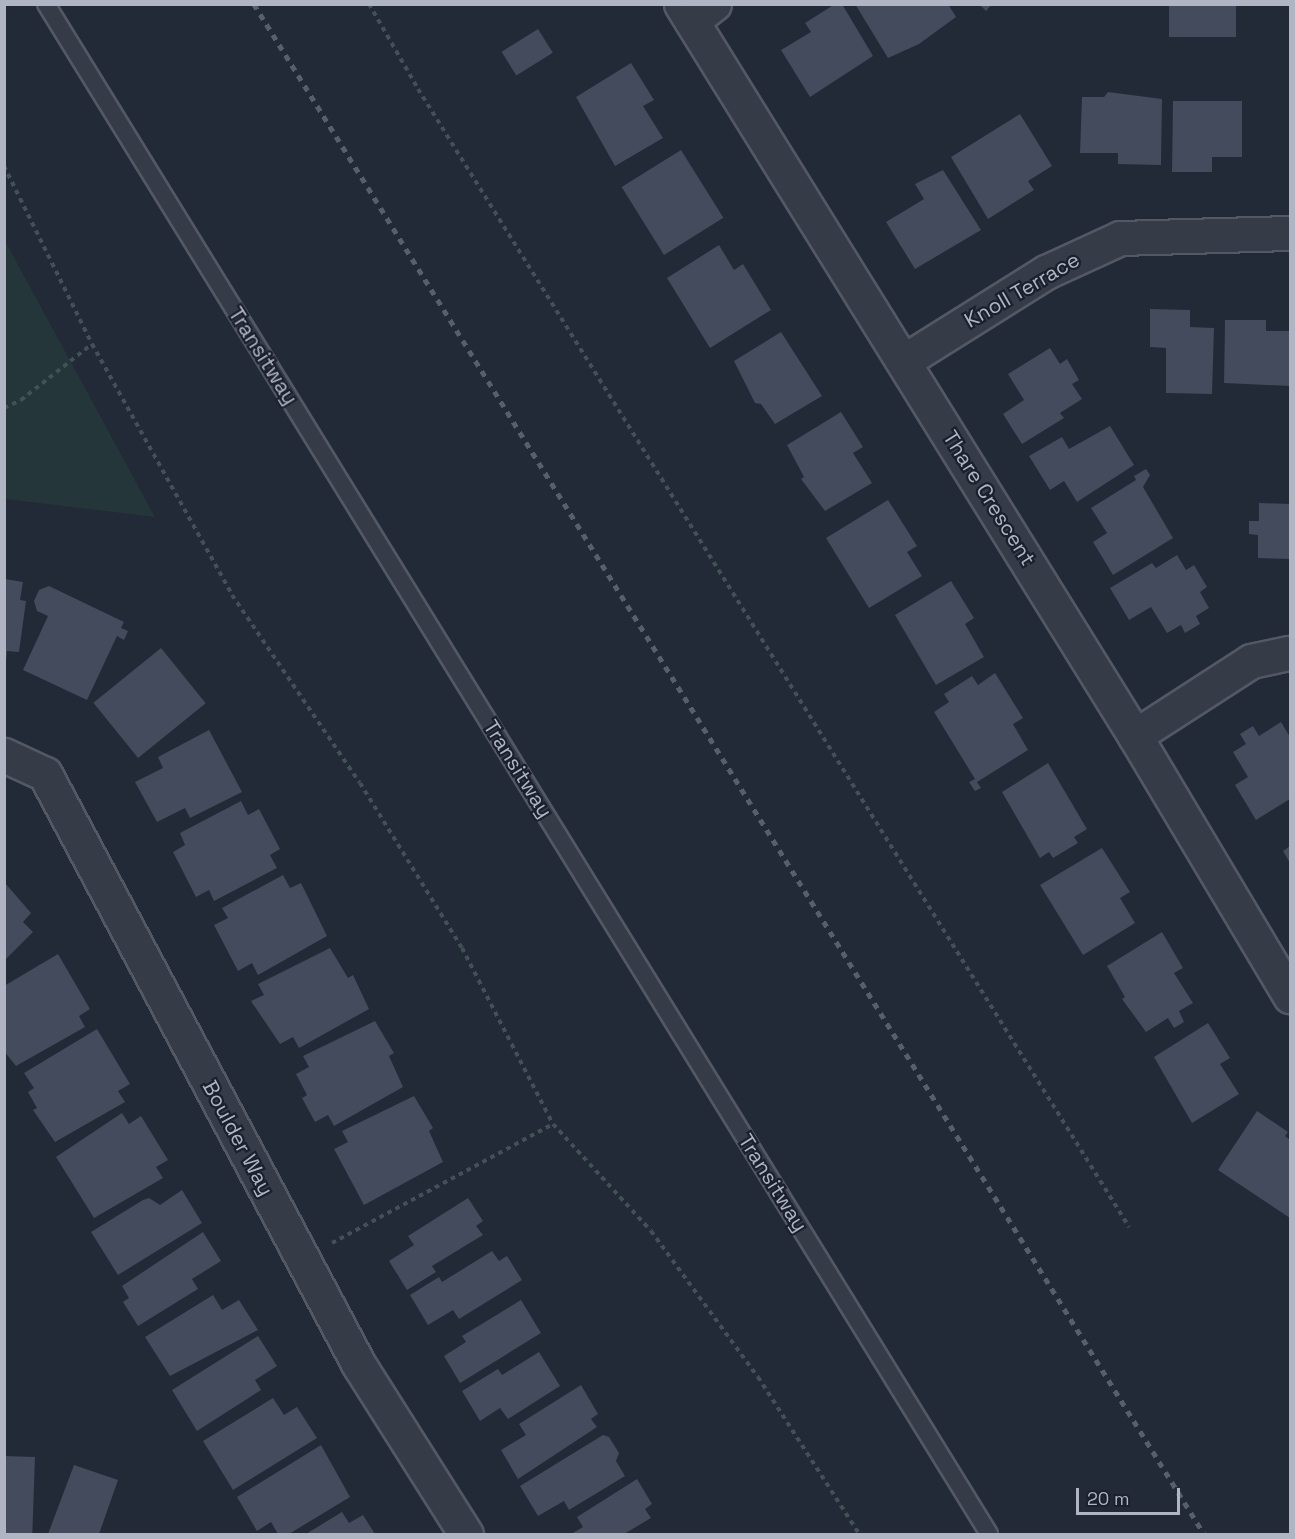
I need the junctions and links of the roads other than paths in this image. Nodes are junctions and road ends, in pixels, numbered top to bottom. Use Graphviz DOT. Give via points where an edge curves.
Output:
graph roads {
  1 [pos="46,4"];
  2 [pos="696,10"];
  3 [pos="1290,233"];
  4 [pos="904,361"];
  5 [pos="1290,653"];
  6 [pos="1135,736"];
  7 [pos="4,755"];
  8 [pos="1290,996"];
  9 [pos="466,1534"];
  10 [pos="989,1534"];
  1 -- 10 [label="lane, Transitway"];
  2 -- 4 [label="street, Thare Crescent"];
  3 -- 4 [label="street, Knoll Terrace" via="1120,238 1046,272"];
  4 -- 6 [label="street, Thare Crescent"];
  5 -- 6 [label="street" via="1251,661"];
  6 -- 8 [label="street, Thare Crescent"];
  7 -- 9 [label="street, Boulder Way" via="45,774 359,1365"];
}
